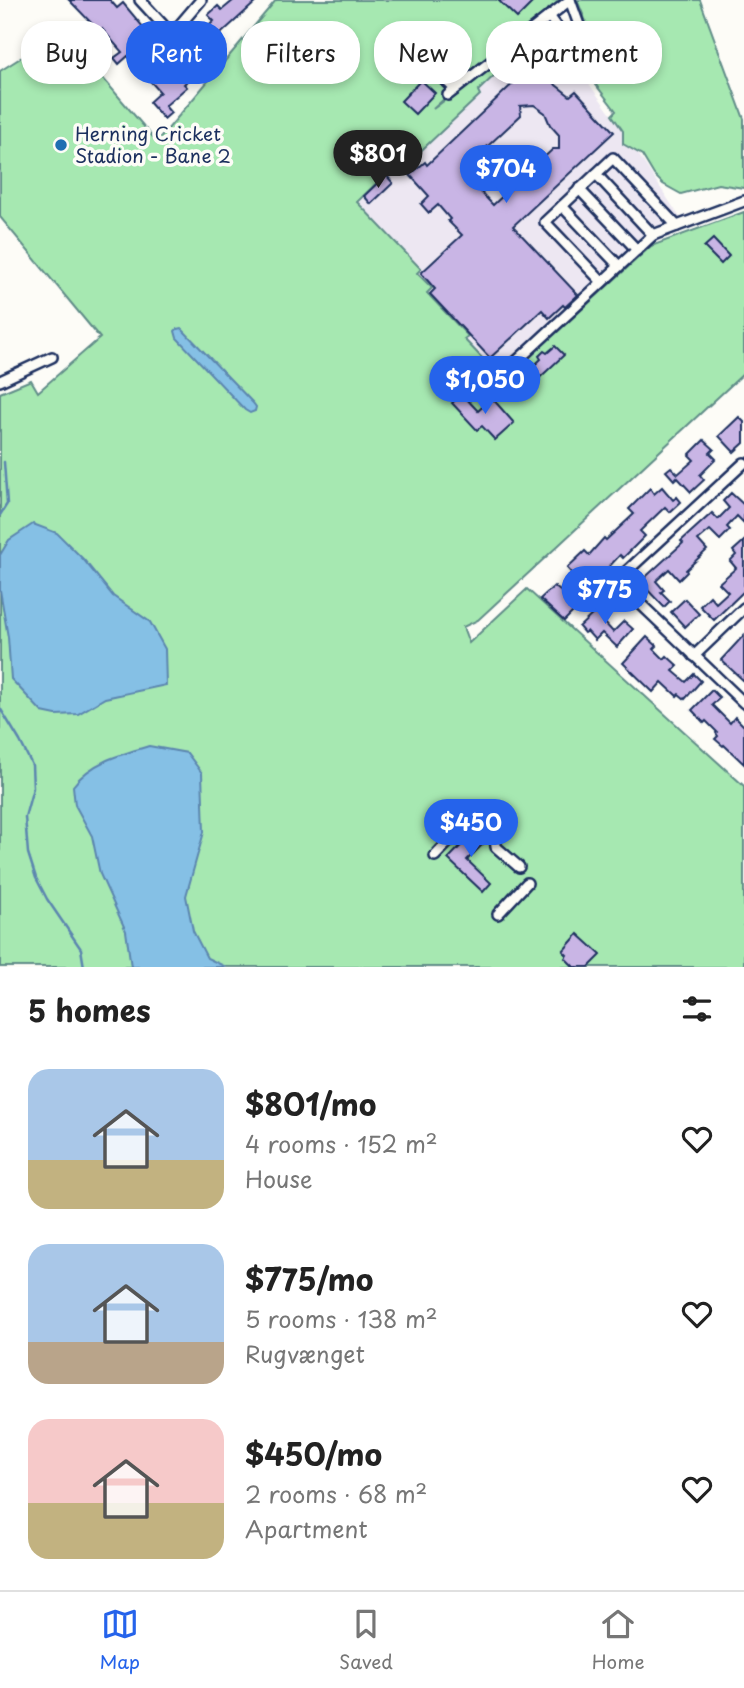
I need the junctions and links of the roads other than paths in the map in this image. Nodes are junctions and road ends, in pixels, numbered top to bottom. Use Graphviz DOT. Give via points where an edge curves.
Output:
graph roads {
  1 [pos="140,0"];
  2 [pos="201,0"];
  3 [pos="570,0"];
  4 [pos="549,16"];
  5 [pos="160,21"];
  6 [pos="183,21"];
  7 [pos="472,76"];
  8 [pos="445,84"];
  9 [pos="461,84"];
  10 [pos="596,174"];
  11 [pos="579,189"];
  12 [pos="744,201"];
  13 [pos="562,206"];
  14 [pos="677,226"];
  15 [pos="653,234"];
  16 [pos="637,250"];
  17 [pos="619,266"];
  18 [pos="602,282"];
  19 [pos="52,357"];
  20 [pos="0,381"];
  21 [pos="493,383"];
  22 [pos="744,463"];
  23 [pos="744,608"];
  24 [pos="694,656"];
  25 [pos="744,703"];
  26 [pos="435,856"];
  27 [pos="519,867"];
  28 [pos="527,883"];
  29 [pos="498,914"];
  1 -- 5 [label="street"];
  2 -- 6 [label="street"];
  3 -- 4 [label="street"];
  3 -- 4 [label="street" via="588,50 579,57"];
  4 -- 7 [label="street"];
  8 -- 9 [label="street" via="451,92"];
  10 -- 11 [label="street"];
  10 -- 14 [label="street" via="613,158"];
  10 -- 15 [label="street"];
  11 -- 13 [label="street"];
  11 -- 16 [label="street"];
  12 -- 14 [label="street"];
  13 -- 17 [label="street"];
  13 -- 18 [label="street" via="545,222"];
  14 -- 15 [label="street"];
  15 -- 16 [label="street"];
  16 -- 17 [label="street"];
  17 -- 18 [label="street"];
  18 -- 21 [label="street"];
  19 -- 20 [label="street"];
  22 -- 24 [label="street" via="626,572 622,582"];
  23 -- 24 [label="street"];
  24 -- 25 [label="street"];
  26 -- 27 [label="street" via="474,815 495,835 496,847"];
  28 -- 29 [label="street"];
}
